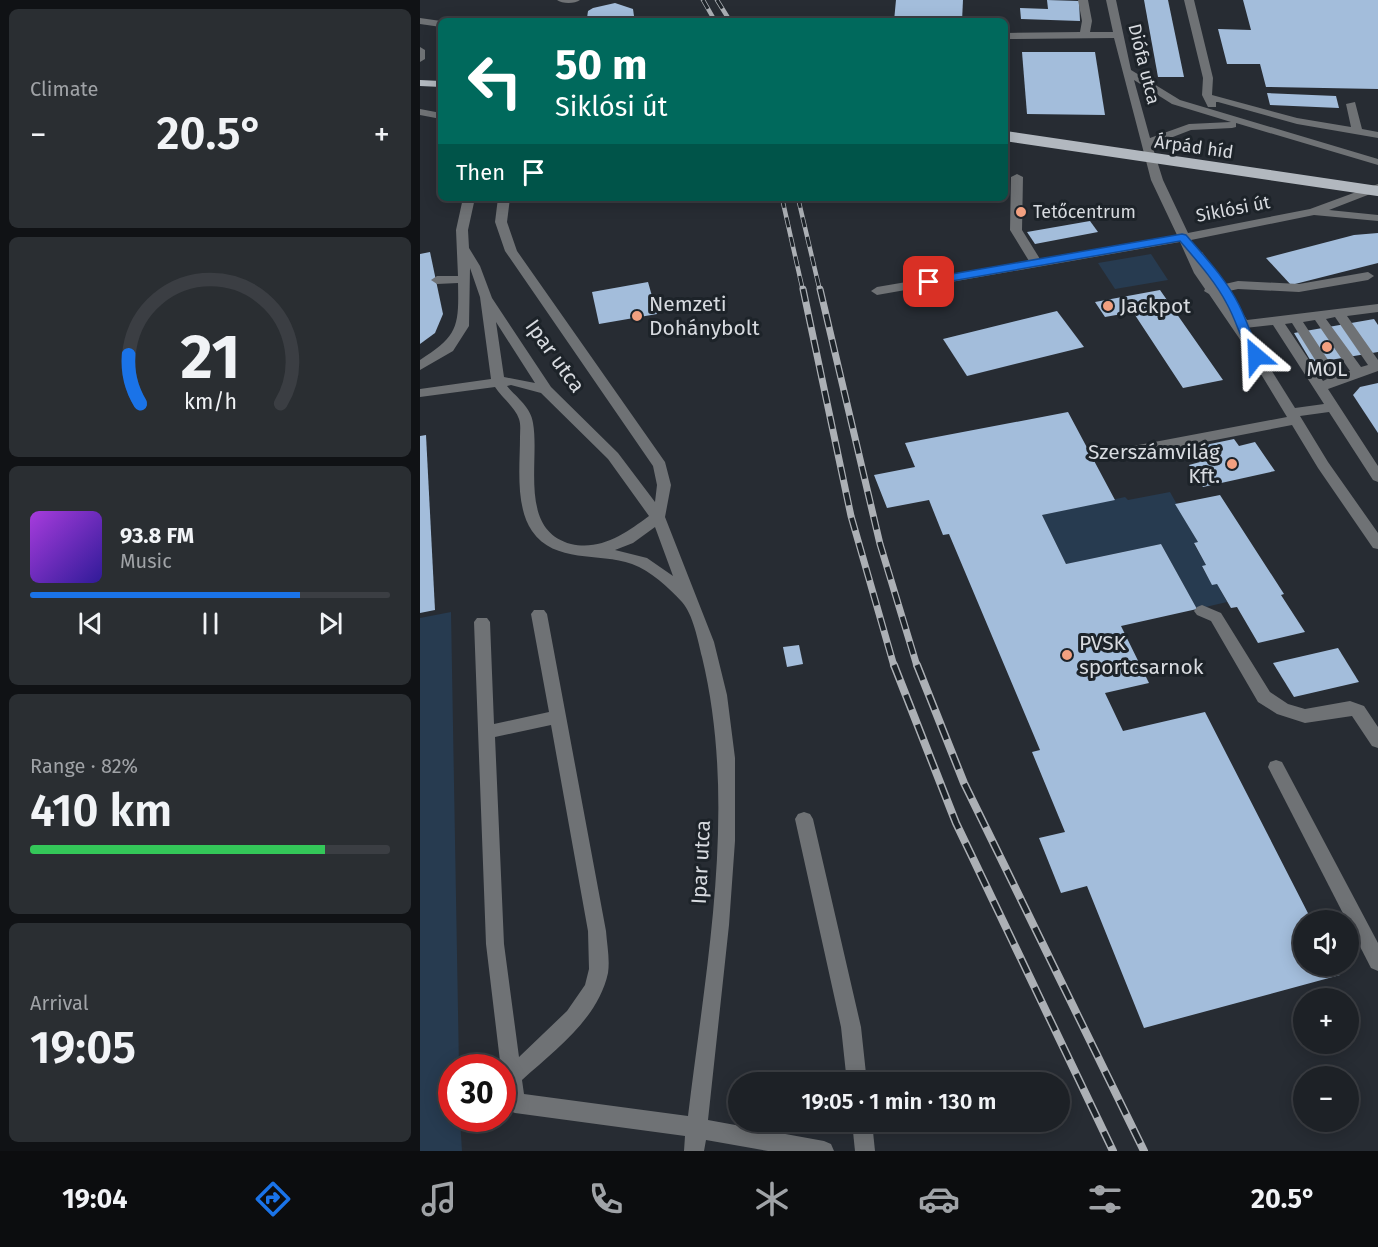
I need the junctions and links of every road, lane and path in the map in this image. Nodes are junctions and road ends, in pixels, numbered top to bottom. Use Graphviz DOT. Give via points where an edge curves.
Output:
graph roads {
  1 [pos="562,0"];
  2 [pos="575,0"];
  3 [pos="1083,0"];
  4 [pos="1111,0"];
  5 [pos="1189,0"];
  6 [pos="420,21"];
  7 [pos="438,24"];
  8 [pos="1118,35"];
  9 [pos="1008,36"];
  10 [pos="1084,36"];
  11 [pos="420,50"];
  12 [pos="420,59"];
  13 [pos="1126,71"];
  14 [pos="420,83"];
  15 [pos="438,84"];
  16 [pos="1208,99"];
  17 [pos="1351,104"];
  18 [pos="438,107"];
  19 [pos="420,110"];
  20 [pos="438,115"];
  21 [pos="1222,116"];
  22 [pos="1256,126"];
  23 [pos="1358,131"];
  24 [pos="1378,135"];
  25 [pos="1008,136"];
  26 [pos="1147,143"];
  27 [pos="1378,162"];
  28 [pos="1017,177"];
  29 [pos="1378,189"];
  30 [pos="468,201"];
  31 [pos="504,201"];
  32 [pos="1313,212"];
  33 [pos="1378,218"];
  34 [pos="1182,237"];
  35 [pos="464,250"];
  36 [pos="1036,263"];
  37 [pos="1368,276"];
  38 [pos="464,279"];
  39 [pos="437,280"];
  40 [pos="1216,289"];
  41 [pos="877,291"];
  42 [pos="489,302"];
  43 [pos="1378,308"];
  44 [pos="1339,314"];
  45 [pos="1319,317"];
  46 [pos="1296,320"];
  47 [pos="1277,321"];
  48 [pos="1244,331"];
  49 [pos="420,366"];
  50 [pos="1357,372"];
  51 [pos="1335,380"];
  52 [pos="498,382"];
  53 [pos="1320,388"];
  54 [pos="546,390"];
  55 [pos="420,393"];
  56 [pos="1333,407"];
  57 [pos="1294,416"];
  58 [pos="1112,455"];
  59 [pos="1378,477"];
  60 [pos="658,517"];
  61 [pos="1378,544"];
  62 [pos="589,553"];
  63 [pos="692,603"];
  64 [pos="1202,611"];
  65 [pos="539,614"];
  66 [pos="482,622"];
  67 [pos="558,717"];
  68 [pos="486,732"];
  69 [pos="1378,741"];
  70 [pos="1276,767"];
  71 [pos="804,819"];
  72 [pos="1378,962"];
  73 [pos="508,1054"];
  74 [pos="516,1072"];
  75 [pos="856,1072"];
  76 [pos="516,1103"];
  77 [pos="698,1128"];
  78 [pos="863,1132"];
  79 [pos="694,1151"];
  80 [pos="824,1151"];
  81 [pos="865,1151"];
  1 -- 2 [label="street"];
  3 -- 10 [label="street" via="1087,21"];
  4 -- 8 [label="street, Diófa utca"];
  5 -- 16 [label="street" via="1208,78"];
  6 -- 7 [label="street"];
  8 -- 10 [label="street"];
  8 -- 13 [label="street, Diófa utca"];
  9 -- 10 [label="street"];
  11 -- 12 [label="street"];
  13 -- 21 [label="street" via="1176,102"];
  13 -- 26 [label="street, Diófa utca"];
  14 -- 15 [label="main road"];
  16 -- 21 [label="street"];
  16 -- 23 [label="street" via="1231,99 1284,118"];
  17 -- 23 [label="street"];
  18 -- 19 [label="street"];
  19 -- 20 [label="street"];
  21 -- 22 [label="street"];
  22 -- 26 [label="street" via="1189,127"];
  22 -- 27 [label="street"];
  23 -- 24 [label="street"];
  25 -- 29 [label="main road, Árpád híd, bridge"];
  26 -- 34 [label="street, Diófa utca" via="1157,180"];
  28 -- 36 [label="street" via="1016,230"];
  29 -- 32 [label="street, Siklósi út"];
  30 -- 35 [label="street" via="462,230"];
  31 -- 60 [label="street" via="501,222 511,251 660,465 665,482"];
  32 -- 33 [label="street, Siklósi út"];
  32 -- 34 [label="street, Siklósi út"];
  34 -- 36 [label="street, Siklósi út"];
  34 -- 40 [label="street, Diófa utca"];
  35 -- 38 [label="street"];
  35 -- 42 [label="street, Ipar utca" via="481,277"];
  36 -- 41 [label="street, Siklósi út"];
  37 -- 40 [label="street" via="1299,288 1238,285"];
  38 -- 39 [label="street"];
  38 -- 49 [label="street" via="463,326 448,348"];
  40 -- 48 [label="street, Diófa utca"];
  42 -- 52 [label="street, Ipar utca"];
  42 -- 54 [label="street, Ipar utca"];
  43 -- 44 [label="street"];
  44 -- 45 [label="street"];
  44 -- 50 [label="street" via="1376,367"];
  45 -- 46 [label="street"];
  45 -- 50 [label="street"];
  46 -- 47 [label="street"];
  46 -- 51 [label="street"];
  47 -- 48 [label="street"];
  47 -- 53 [label="street"];
  48 -- 57 [label="street, Diófa utca"];
  50 -- 51 [label="street"];
  51 -- 53 [label="street"];
  52 -- 54 [label="street"];
  52 -- 55 [label="street"];
  52 -- 62 [label="street, Ipar utca" via="526,419 535,524 558,545"];
  53 -- 56 [label="street"];
  54 -- 60 [label="street, Ipar utca" via="613,456"];
  56 -- 57 [label="street"];
  56 -- 59 [label="street"];
  57 -- 58 [label="street"];
  57 -- 61 [label="street, Diófa utca"];
  60 -- 62 [label="street" via="628,539"];
  60 -- 63 [label="street, Ipar utca"];
  62 -- 63 [label="street, Ipar utca" via="632,558 649,566"];
  63 -- 77 [label="street, Ipar utca" via="720,695 727,758 720,925"];
  64 -- 69 [label="street" via="1216,617 1264,697 1305,716 1350,708 1358,711"];
  65 -- 67 [label="street"];
  66 -- 68 [label="street"];
  67 -- 68 [label="street"];
  67 -- 74 [label="street" via="597,931 598,973 586,998 563,1029"];
  68 -- 73 [label="street" via="495,944"];
  70 -- 72 [label="street"];
  71 -- 75 [label="street" via="851,1027"];
  76 -- 77 [label="street"];
  77 -- 79 [label="street, Ipar utca"];
  77 -- 80 [label="street"];
  78 -- 81 [label="street"];
}
